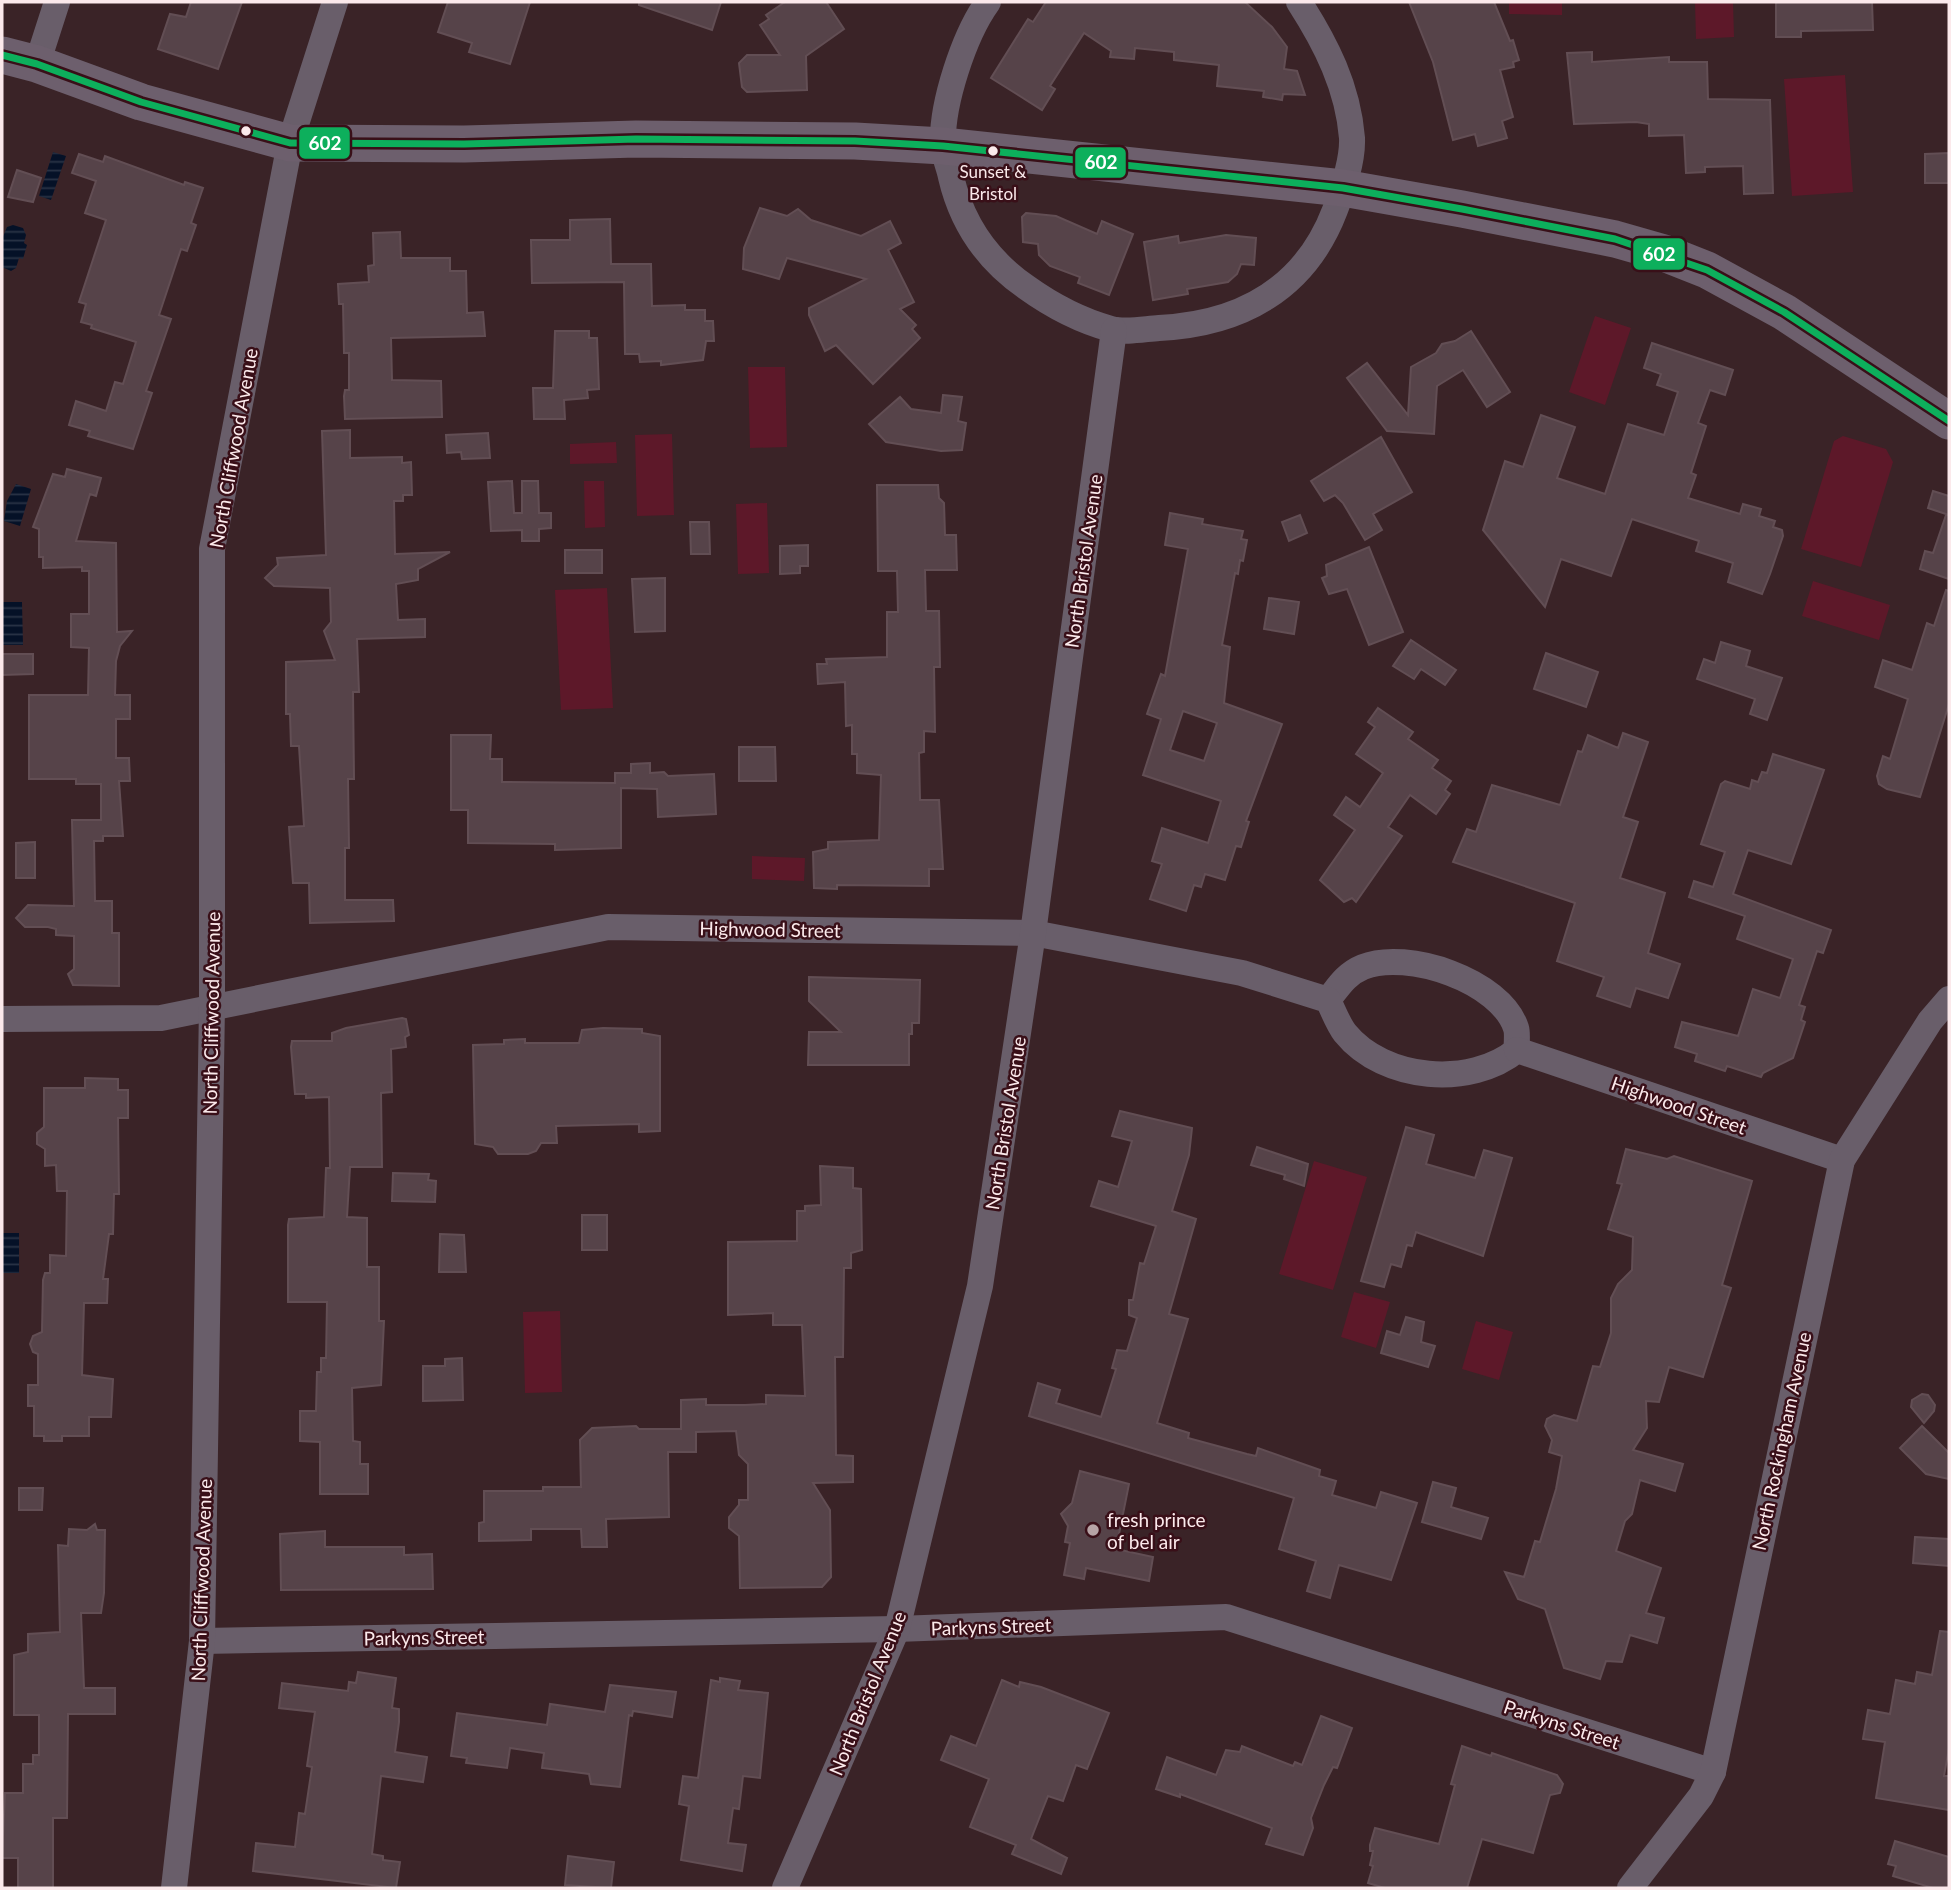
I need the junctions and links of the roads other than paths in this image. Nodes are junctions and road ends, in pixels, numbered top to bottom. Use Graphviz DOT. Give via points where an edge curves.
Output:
graph roads {
  1 [pos="57,2"];
  2 [pos="335,2"];
  3 [pos="988,2"];
  4 [pos="1299,2"];
  5 [pos="2,55"];
  6 [pos="37,64"];
  7 [pos="290,143"];
  8 [pos="943,146"];
  9 [pos="1343,188"];
  10 [pos="1114,330"];
  11 [pos="1949,421"];
  12 [pos="1033,933"];
  13 [pos="1949,999"];
  14 [pos="1328,1000"];
  15 [pos="212,1005"];
  16 [pos="2,1019"];
  17 [pos="1517,1050"];
  18 [pos="1842,1160"];
  19 [pos="897,1629"];
  20 [pos="202,1641"];
  21 [pos="1713,1772"];
  22 [pos="174,1888"];
  23 [pos="785,1888"];
  24 [pos="1630,1888"];
  1 -- 6 [label="street"];
  2 -- 7 [label="street, North Cliffwood Avenue"];
  3 -- 8 [label="street" via="957,64"];
  4 -- 9 [label="street" via="1327,45 1345,96 1352,140"];
  5 -- 6 [label="main road"];
  6 -- 7 [label="main road" via="141,102"];
  7 -- 8 [label="main road" via="464,144 636,138"];
  7 -- 15 [label="street, North Cliffwood Avenue" via="212,549"];
  8 -- 9 [label="main road"];
  8 -- 10 [label="street" via="956,198 979,244 1004,272 1041,298"];
  9 -- 10 [label="street" via="1311,256 1289,282 1256,305 1183,327"];
  9 -- 11 [label="main road" via="1603,236 1664,253 1707,270 1784,312"];
  10 -- 12 [label="street, North Bristol Avenue"];
  12 -- 14 [label="street, Highwood Street" via="1242,973"];
  12 -- 15 [label="street, Highwood Street" via="608,927"];
  12 -- 19 [label="street, North Bristol Avenue" via="980,1286"];
  13 -- 18 [label="street, North Rockingham Avenue" via="1930,1021"];
  14 -- 17 [label="street" via="1345,1033 1394,1065 1453,1074 1502,1062"];
  14 -- 17 [label="street" via="1345,976 1365,966 1401,960 1438,968 1471,982 1496,1001 1516,1028"];
  15 -- 16 [label="street, Highwood Street" via="161,1018"];
  15 -- 20 [label="street, North Cliffwood Avenue"];
  17 -- 18 [label="street, Highwood Street"];
  18 -- 21 [label="street, North Rockingham Avenue"];
  19 -- 20 [label="street, Parkyns Street"];
  19 -- 21 [label="street, Parkyns Street" via="1226,1617"];
  19 -- 23 [label="street, North Bristol Avenue"];
  20 -- 22 [label="street, North Cliffwood Avenue"];
  21 -- 24 [label="street, North Rockingham Avenue" via="1701,1796"];
}
